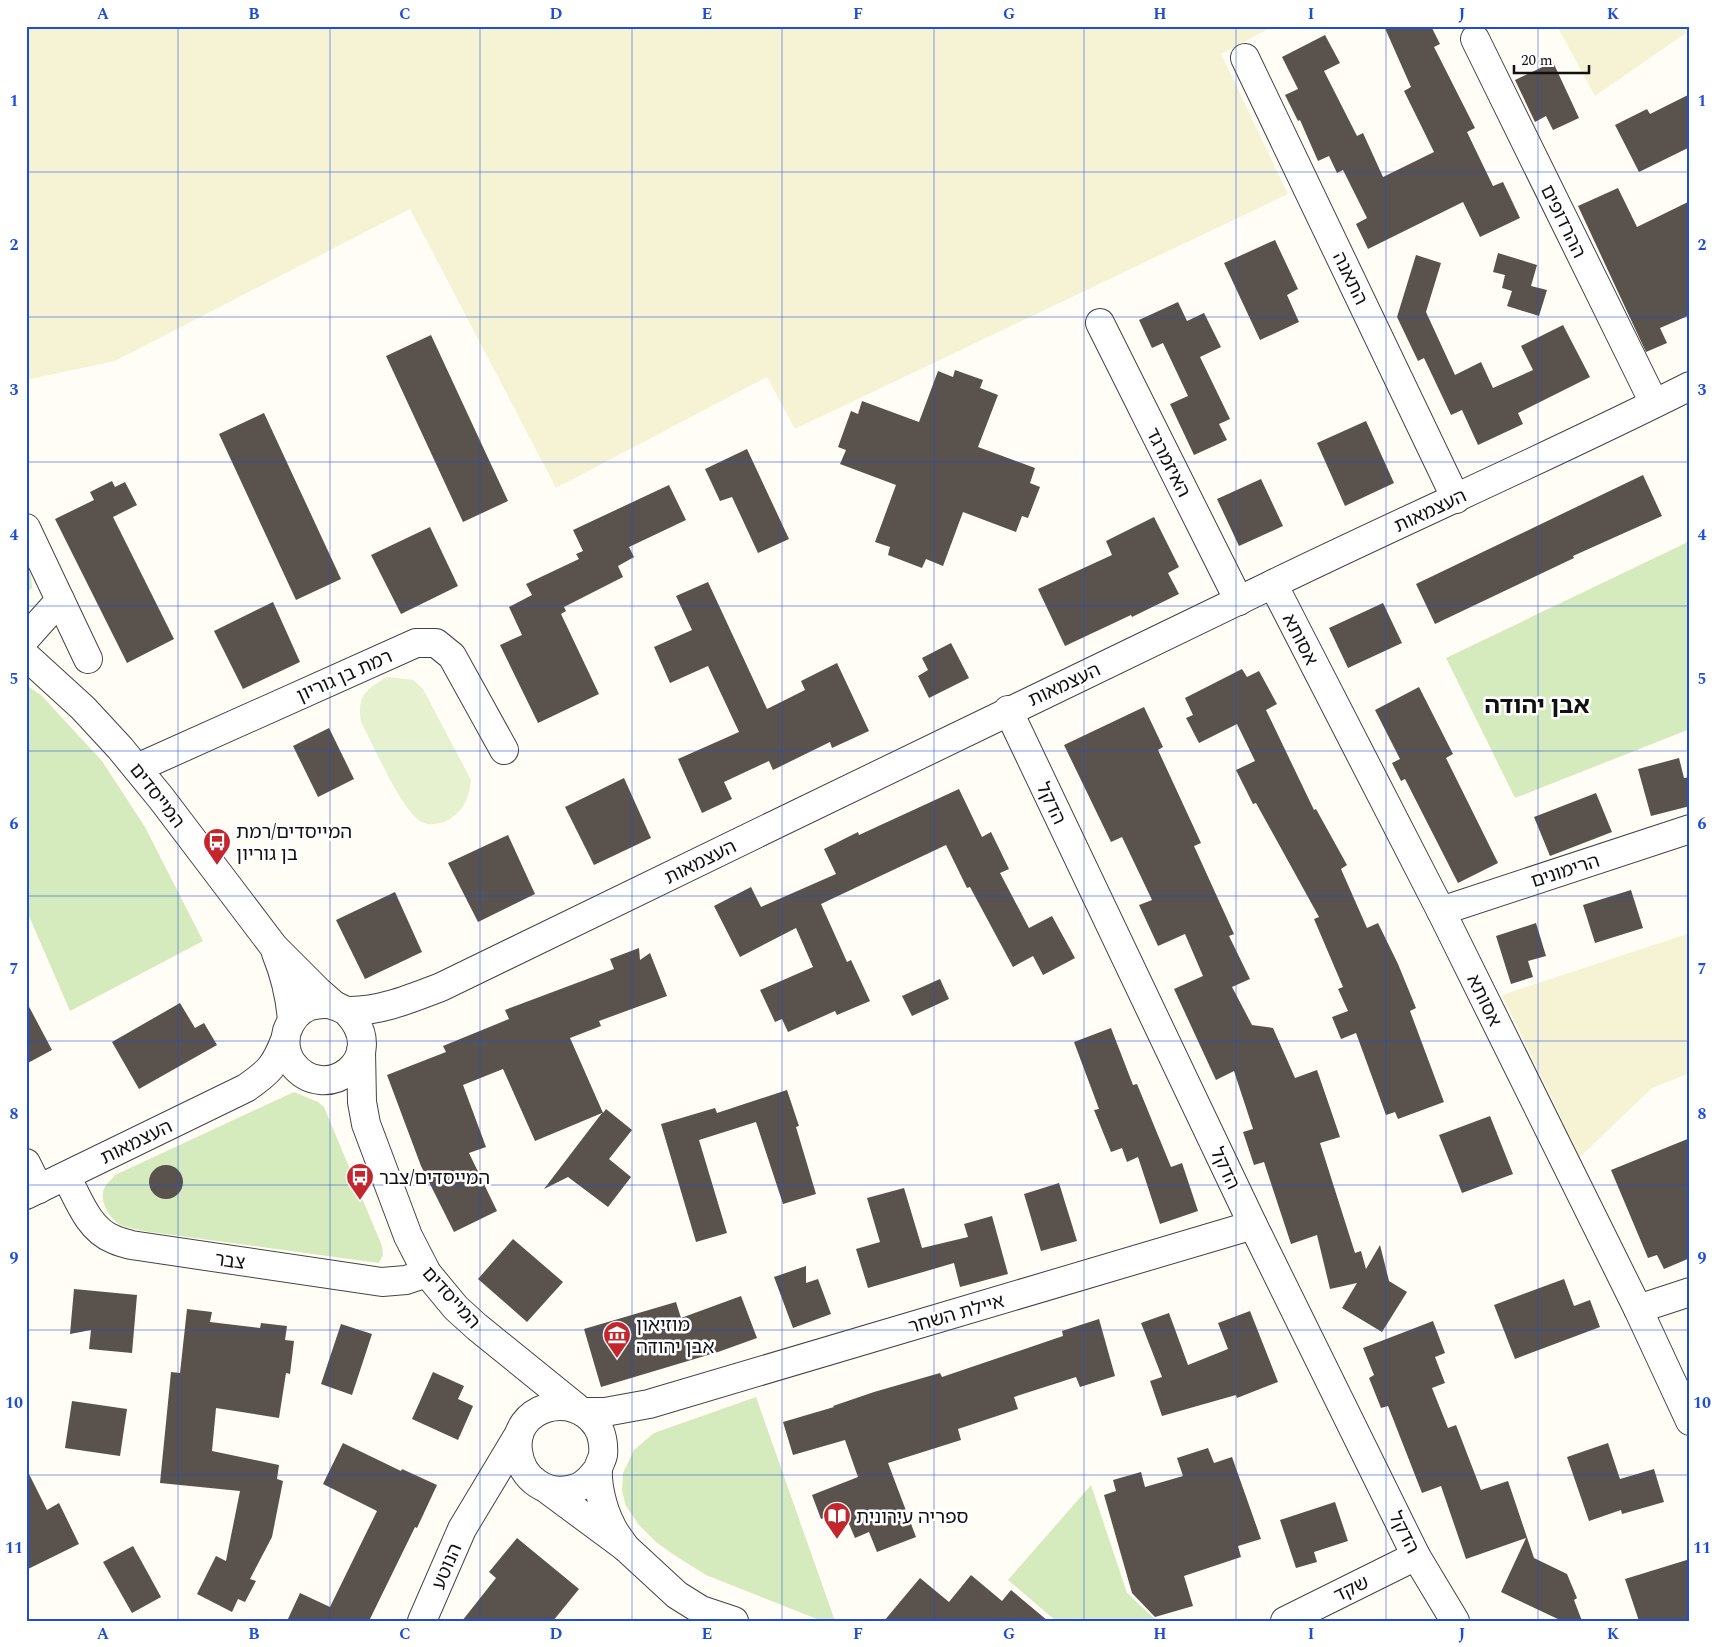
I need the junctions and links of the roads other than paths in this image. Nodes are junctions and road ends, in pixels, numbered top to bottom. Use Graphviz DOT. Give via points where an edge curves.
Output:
graph roads {
  1 [pos="1475,39"];
  2 [pos="1245,58"];
  3 [pos="1100,323"];
  4 [pos="1690,386"];
  5 [pos="1654,403"];
  6 [pos="1456,499"];
  7 [pos="26,528"];
  8 [pos="1273,584"];
  9 [pos="60,600"];
  10 [pos="1239,601"];
  11 [pos="26,638"];
  12 [pos="26,656"];
  13 [pos="88,659"];
  14 [pos="1008,710"];
  15 [pos="504,750"];
  16 [pos="137,768"];
  17 [pos="1690,829"];
  18 [pos="1441,911"];
  19 [pos="274,947"];
  20 [pos="441,987"];
  21 [pos="341,1009"];
  22 [pos="289,1030"];
  23 [pos="362,1046"];
  24 [pos="316,1078"];
  25 [pos="246,1088"];
  26 [pos="366,1124"];
  27 [pos="26,1163"];
  28 [pos="66,1176"];
  29 [pos="33,1192"];
  30 [pos="1253,1225"];
  31 [pos="427,1273"];
  32 [pos="1690,1292"];
  33 [pos="1638,1309"];
  34 [pos="504,1350"];
  35 [pos="658,1401"];
  36 [pos="580,1410"];
  37 [pos="1690,1421"];
  38 [pos="523,1427"];
  39 [pos="601,1462"];
  40 [pos="542,1486"];
  41 [pos="472,1511"];
  42 [pos="625,1547"];
  43 [pos="1416,1556"];
  44 [pos="422,1621"];
  45 [pos="734,1621"];
  46 [pos="1286,1621"];
  47 [pos="1456,1621"];
  1 -- 5 [label="street, ההרדופים"];
  2 -- 6 [label="street, התאנה"];
  3 -- 10 [label="street, האיזמרגד"];
  4 -- 5 [label="street, העצמאות"];
  5 -- 6 [label="street, העצמאות"];
  6 -- 8 [label="street, העצמאות"];
  7 -- 9 [label="street"];
  8 -- 10 [label="street, העצמאות"];
  8 -- 18 [label="street, אסותא"];
  9 -- 11 [label="street"];
  9 -- 13 [label="street"];
  10 -- 14 [label="street, העצמאות"];
  12 -- 16 [label="street, המייסדים" via="83,708"];
  14 -- 20 [label="street, העצמאות"];
  14 -- 30 [label="street, הדקל"];
  15 -- 16 [label="street, רמת בן גוריון" via="452,656 436,643 416,643"];
  16 -- 19 [label="street, המייסדים"];
  17 -- 18 [label="street, הרימונים"];
  18 -- 33 [label="street, אסותא"];
  19 -- 21 [label="street, המייסדים" via="312,986"];
  19 -- 22 [label="street, המייסדים" via="290,998"];
  20 -- 21 [label="street, העצמאות" via="366,1011"];
  20 -- 23 [label="street, העצמאות" via="396,1015"];
  21 -- 22 [label="street" via="322,1004 310,1006 300,1012"];
  21 -- 23 [label="street" via="356,1021"];
  22 -- 24 [label="street" via="287,1052 291,1062 298,1070"];
  22 -- 25 [label="street, העצמאות" via="277,1060"];
  23 -- 24 [label="street" via="357,1062 341,1077 330,1080"];
  23 -- 26 [label="street, המייסדים" via="360,1080"];
  24 -- 25 [label="street, העצמאות" via="295,1076"];
  24 -- 26 [label="street, המייסדים" via="339,1092"];
  25 -- 28 [label="street, העצמאות"];
  26 -- 31 [label="street, המייסדים" via="408,1236"];
  27 -- 29 [label="street"];
  28 -- 29 [label="street, העצמאות"];
  28 -- 31 [label="street, צבר" via="98,1229 111,1239 132,1246 382,1282 406,1280"];
  30 -- 35 [label="street, איילת השחר"];
  30 -- 43 [label="street, הדקל"];
  31 -- 34 [label="street, המייסדים" via="456,1308"];
  32 -- 33 [label="street"];
  33 -- 37 [label="street, אסותא"];
  34 -- 36 [label="street, המייסדים"];
  34 -- 38 [label="street, המייסדים" via="524,1383"];
  35 -- 36 [label="street, איילת השחר" via="606,1412"];
  35 -- 39 [label="street, איילת השחר" via="620,1428"];
  36 -- 38 [label="street" via="563,1405 549,1407 536,1412"];
  36 -- 39 [label="street" via="598,1427 602,1440"];
  38 -- 40 [label="street" via="517,1447 519,1460 525,1473"];
  38 -- 41 [label="street, הנוטע"];
  39 -- 40 [label="street" via="589,1480 577,1488 563,1491"];
  39 -- 42 [label="street" via="600,1489 606,1512"];
  40 -- 41 [label="street, הנוטע" via="514,1483 497,1488"];
  40 -- 42 [label="street"];
  41 -- 44 [label="street, הנוטע"];
  42 -- 45 [label="street" via="677,1595 702,1610"];
  43 -- 46 [label="street, שקד"];
  43 -- 47 [label="street, הדקל"];
}
